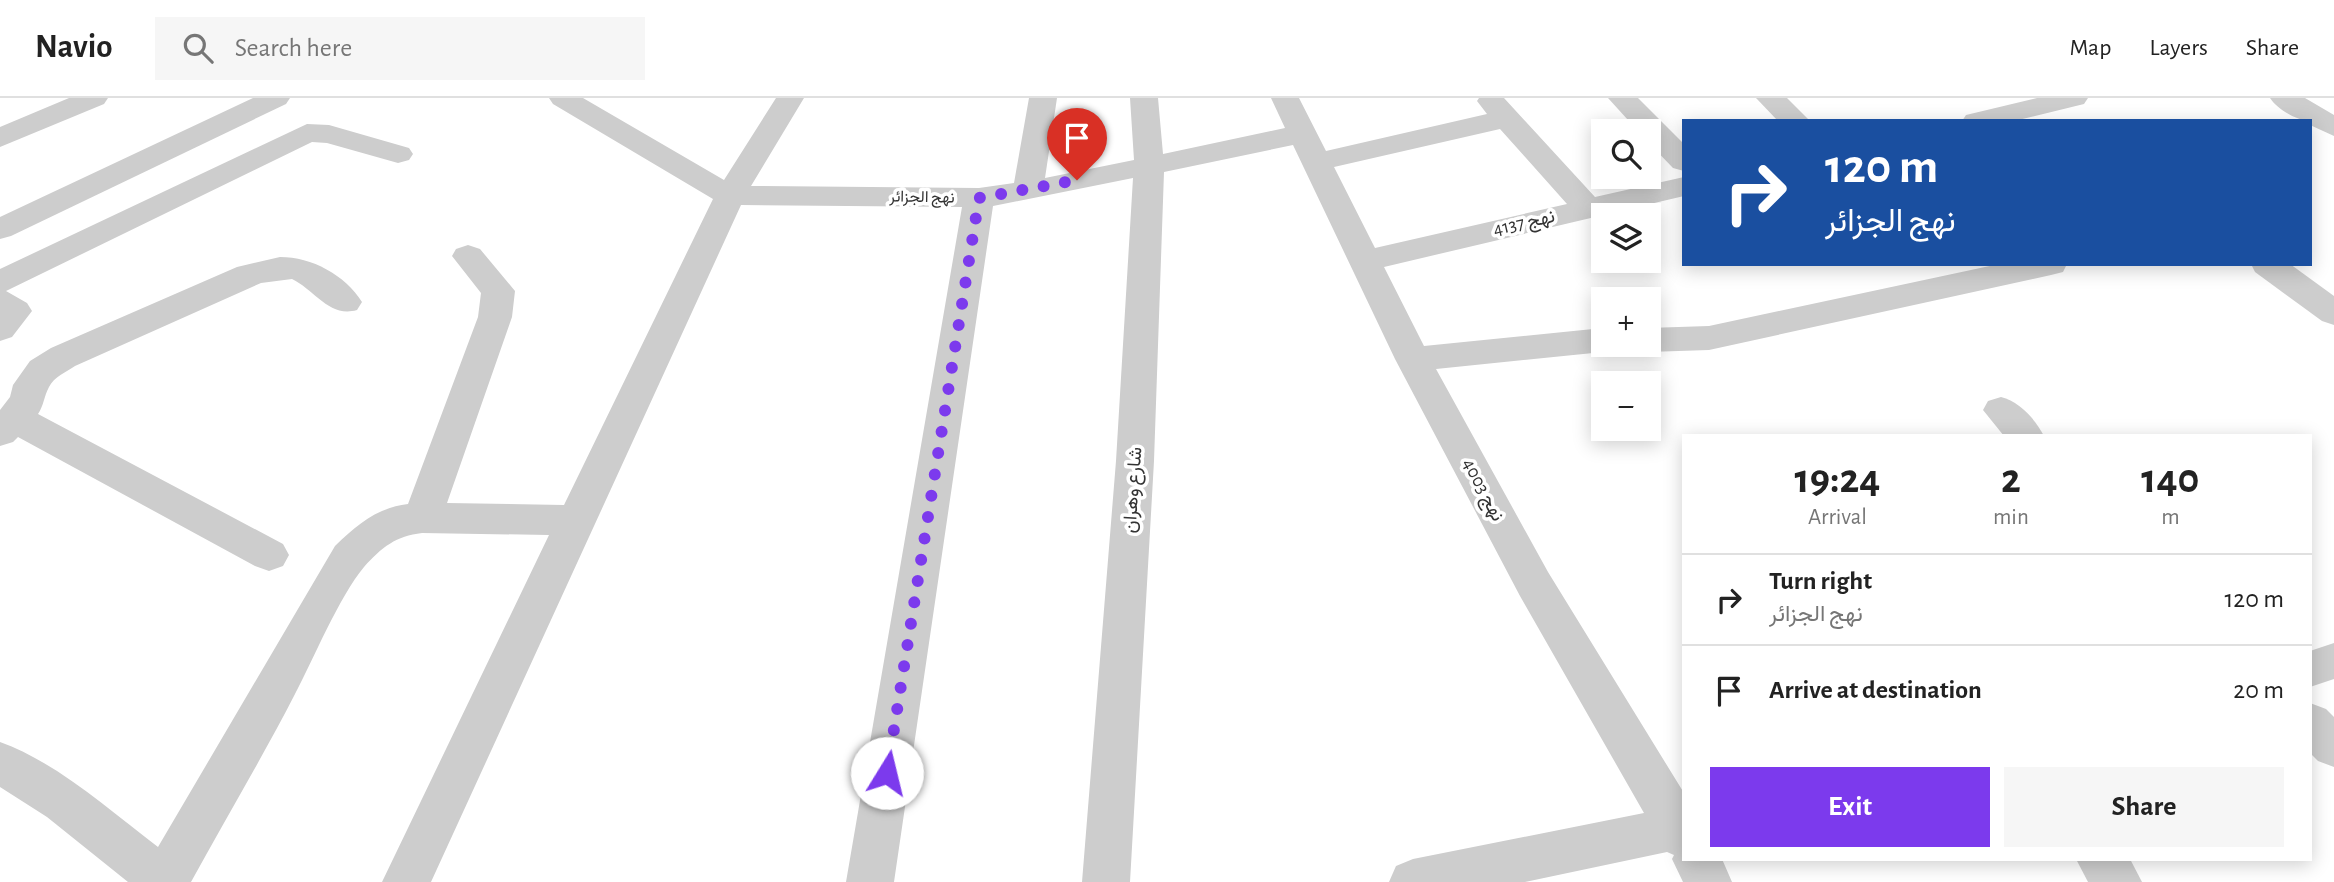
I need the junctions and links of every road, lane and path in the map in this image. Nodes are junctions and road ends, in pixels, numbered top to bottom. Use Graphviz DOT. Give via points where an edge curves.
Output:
graph roads {
  1 [pos="94,98"];
  2 [pos="276,98"];
  3 [pos="564,98"];
  4 [pos="790,98"];
  5 [pos="1043,98"];
  6 [pos="1144,98"];
  7 [pos="1285,98"];
  8 [pos="1622,98"];
  9 [pos="1770,98"];
  10 [pos="2074,98"];
  11 [pos="2284,98"];
  12 [pos="1497,108"];
  13 [pos="2045,108"];
  14 [pos="1794,119"];
  15 [pos="1987,119"];
  16 [pos="2334,127"];
  17 [pos="0,138"];
  18 [pos="1309,148"];
  19 [pos="398,154"];
  20 [pos="1682,160"];
  21 [pos="1149,164"];
  22 [pos="1682,186"];
  23 [pos="1028,191"];
  24 [pos="730,195"];
  25 [pos="979,198"];
  26 [pos="1588,208"];
  27 [pos="0,229"];
  28 [pos="468,256"];
  29 [pos="1364,261"];
  30 [pos="2042,266"];
  31 [pos="2270,266"];
  32 [pos="0,282"];
  33 [pos="0,301"];
  34 [pos="345,302"];
  35 [pos="2334,313"];
  36 [pos="0,330"];
  37 [pos="1661,340"];
  38 [pos="1591,341"];
  39 [pos="1413,359"];
  40 [pos="2001,410"];
  41 [pos="8,425"];
  42 [pos="2024,434"];
  43 [pos="422,518"];
  44 [pos="577,520"];
  45 [pos="269,555"];
  46 [pos="2334,662"];
  47 [pos="2312,668"];
  48 [pos="2312,725"];
  49 [pos="2334,747"];
  50 [pos="0,762"];
  51 [pos="1682,833"];
  52 [pos="1682,838"];
  53 [pos="1697,861"];
  54 [pos="2102,861"];
  55 [pos="165,882"];
  56 [pos="407,882"];
  57 [pos="870,882"];
  58 [pos="1105,882"];
  59 [pos="1413,882"];
  60 [pos="1708,882"];
  61 [pos="2118,882"];
  1 -- 17 [label="street"];
  2 -- 27 [label="street"];
  3 -- 24 [label="street, نهج الجزائر"];
  4 -- 24 [label="street"];
  5 -- 23 [label="street"];
  6 -- 21 [label="street, شارع وهران"];
  7 -- 18 [label="street, نهج 4003"];
  8 -- 20 [label="street"];
  9 -- 14 [label="street"];
  10 -- 13 [label="street"];
  11 -- 16 [label="street"];
  12 -- 18 [label="street, نهج الجزائر"];
  12 -- 26 [label="street"];
  13 -- 15 [label="street"];
  18 -- 21 [label="street, نهج الجزائر"];
  18 -- 29 [label="street, نهج 4003"];
  19 -- 32 [label="street" via="329,134 307,133"];
  21 -- 23 [label="street, نهج الجزائر"];
  21 -- 58 [label="street, شارع وهران" via="1135,461"];
  22 -- 26 [label="street, نهج 4137"];
  23 -- 25 [label="street, نهج الجزائر"];
  24 -- 25 [label="street, نهج الجزائر"];
  24 -- 44 [label="street"];
  25 -- 57 [label="street"];
  26 -- 29 [label="street, نهج 4137"];
  28 -- 43 [label="street" via="498,291 495,317"];
  29 -- 39 [label="street, نهج 4003"];
  30 -- 37 [label="street" via="1709,338"];
  31 -- 35 [label="street"];
  33 -- 36 [label="street" via="15,312"];
  34 -- 41 [label="street" via="313,274 296,266 249,275 63,357 43,370"];
  38 -- 39 [label="street"];
  39 -- 51 [label="street, نهج 4003" via="1534,584"];
  40 -- 42 [label="street"];
  41 -- 45 [label="street"];
  43 -- 44 [label="street"];
  43 -- 55 [label="street" via="394,522 349,557"];
  44 -- 56 [label="street"];
  46 -- 47 [label="street"];
  48 -- 49 [label="street"];
  50 -- 55 [label="street" via="63,802"];
  52 -- 59 [label="street"];
  53 -- 60 [label="street, نهج 4003"];
  54 -- 61 [label="street"];
}
